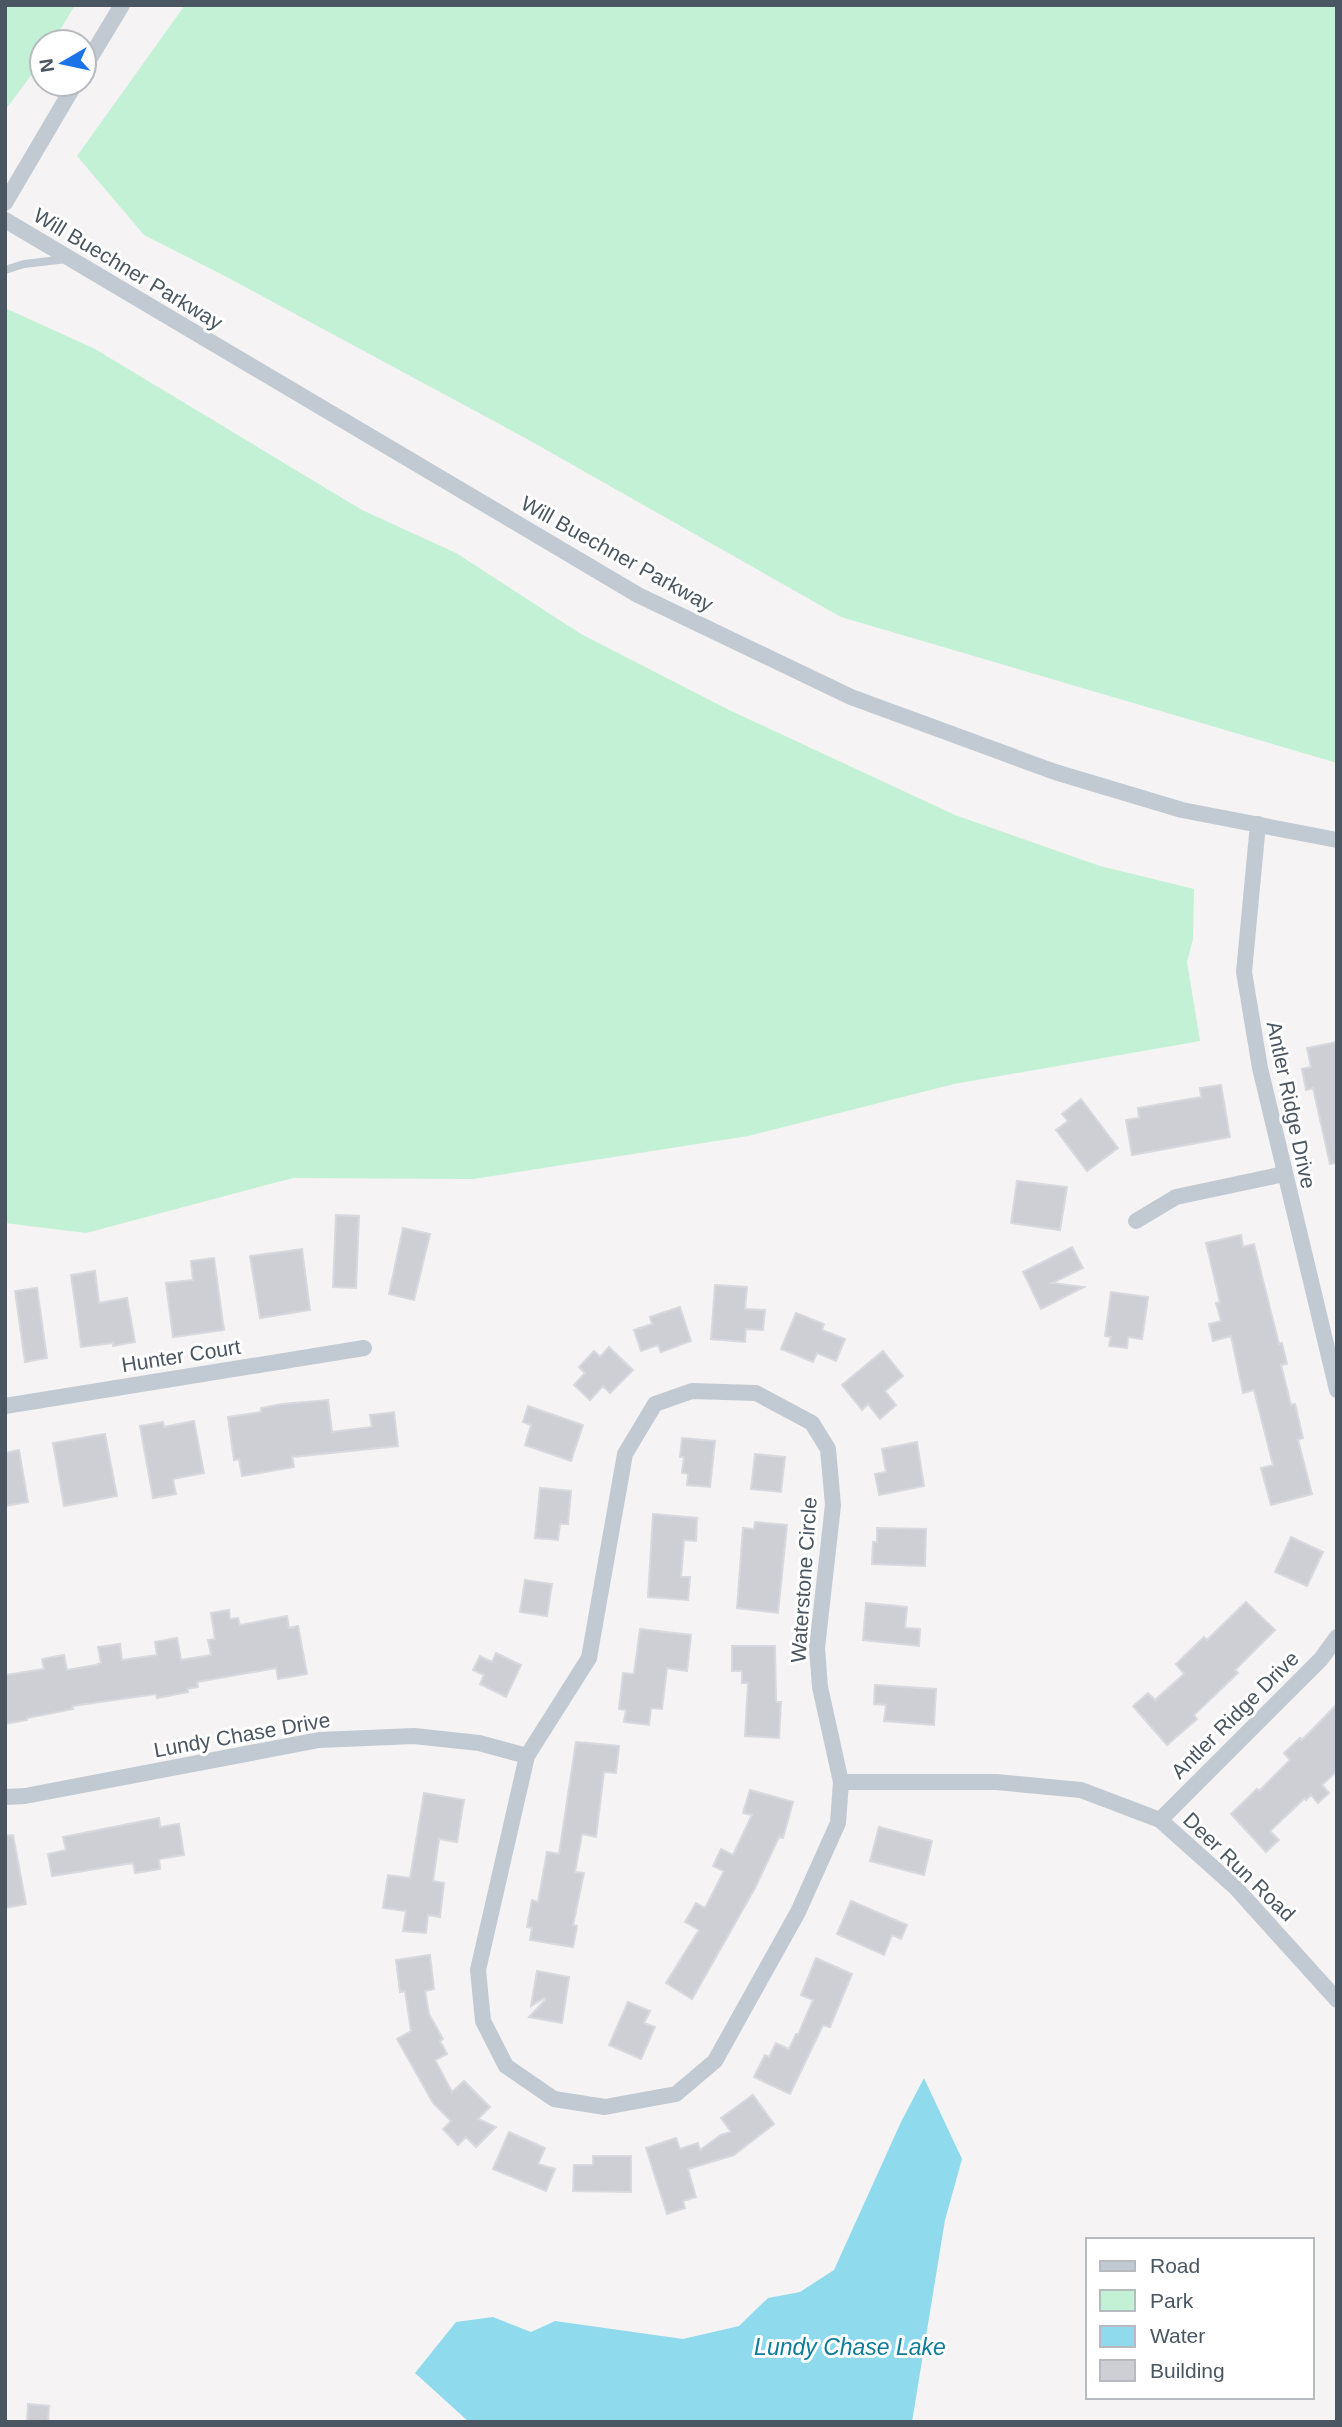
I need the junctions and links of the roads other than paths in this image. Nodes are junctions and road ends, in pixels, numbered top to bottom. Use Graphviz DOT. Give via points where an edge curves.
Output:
graph roads {
  1 [pos="122,5"];
  2 [pos="98,45"];
  3 [pos="67,98"];
  4 [pos="5,204"];
  5 [pos="5,220"];
  6 [pos="69,259"];
  7 [pos="5,270"];
  8 [pos="1258,824"];
  9 [pos="1337,840"];
  10 [pos="1284,1174"];
  11 [pos="1136,1221"];
  12 [pos="364,1348"];
  13 [pos="1337,1390"];
  14 [pos="5,1406"];
  15 [pos="1337,1637"];
  16 [pos="527,1756"];
  17 [pos="841,1782"];
  18 [pos="5,1797"];
  19 [pos="1160,1820"];
  20 [pos="1337,2000"];
  1 -- 2 [label="street"];
  3 -- 4 [label="street"];
  5 -- 6 [label="street, Will Buechner Parkway"];
  6 -- 7 [label="lane"];
  6 -- 8 [label="street, Will Buechner Parkway" via="638,595 850,697 1055,772 1182,810"];
  8 -- 9 [label="street, Will Buechner Parkway"];
  8 -- 10 [label="street, Antler Ridge Drive" via="1244,972"];
  10 -- 11 [label="street" via="1176,1197"];
  10 -- 13 [label="street, Antler Ridge Drive"];
  12 -- 14 [label="street, Hunter Court"];
  15 -- 19 [label="street, Antler Ridge Drive" via="1321,1659"];
  16 -- 17 [label="street, Waterstone Circle" via="478,1970 483,2021 506,2066 554,2099 605,2106 676,2094 715,2061 813,1879 838,1822"];
  16 -- 17 [label="street, Waterstone Circle" via="589,1658 625,1454 655,1404 692,1391 756,1393 812,1423 828,1449 833,1505 817,1648 820,1687"];
  16 -- 18 [label="street, Lundy Chase Drive" via="479,1743 414,1736 319,1740"];
  17 -- 19 [label="street, Deer Run Road" via="996,1782 1081,1790"];
  19 -- 20 [label="street, Deer Run Road" via="1235,1886"];
}
